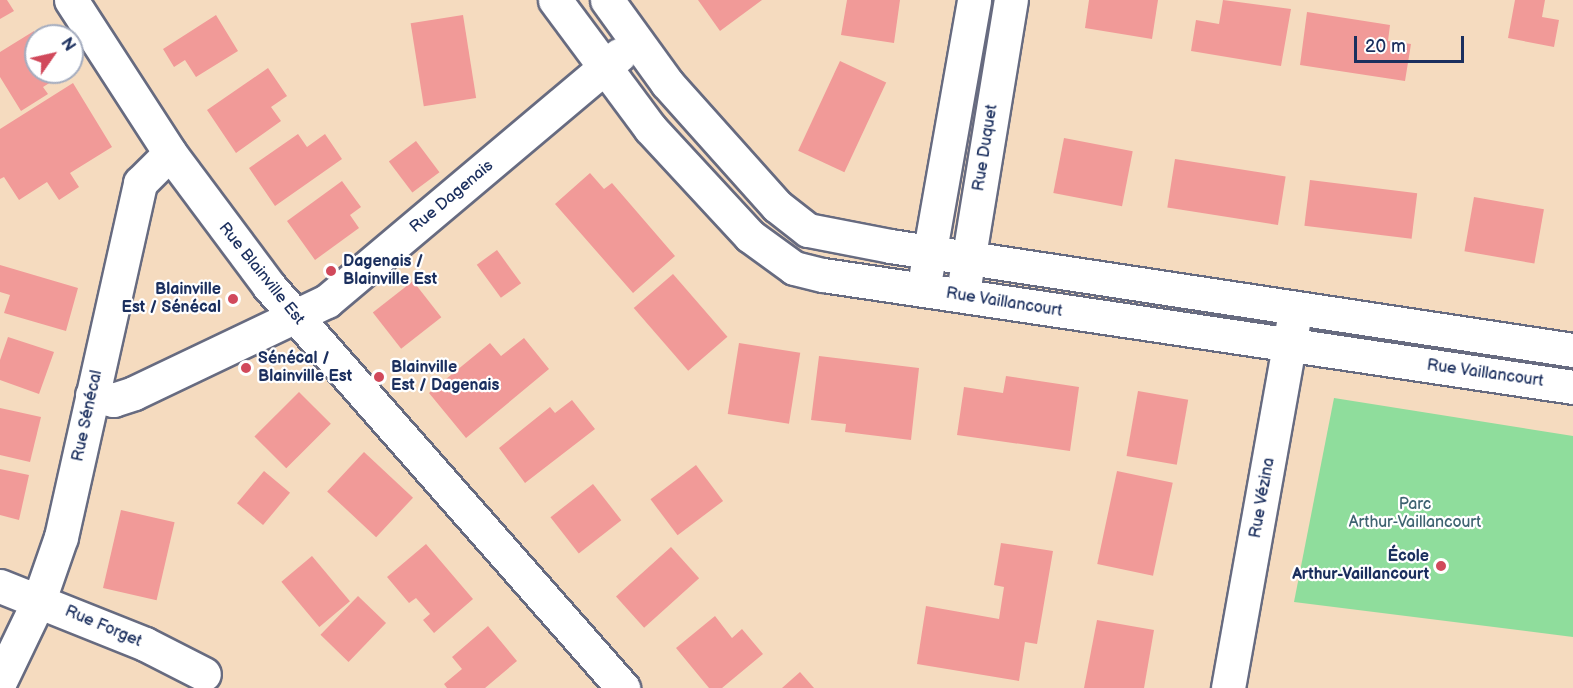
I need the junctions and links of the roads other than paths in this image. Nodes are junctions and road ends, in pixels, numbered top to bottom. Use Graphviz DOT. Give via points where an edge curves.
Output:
graph roads {
  1 [pos="71,0"];
  2 [pos="555,0"];
  3 [pos="607,0"];
  4 [pos="974,0"];
  5 [pos="1011,0"];
  6 [pos="636,42"];
  7 [pos="602,68"];
  8 [pos="170,153"];
  9 [pos="930,251"];
  10 [pos="968,258"];
  11 [pos="922,290"];
  12 [pos="962,296"];
  13 [pos="1295,308"];
  14 [pos="296,319"];
  15 [pos="1290,346"];
  16 [pos="1573,350"];
  17 [pos="1573,387"];
  18 [pos="92,395"];
  19 [pos="0,586"];
  20 [pos="39,600"];
  21 [pos="204,674"];
  22 [pos="0,681"];
  23 [pos="623,688"];
  24 [pos="1228,688"];
  1 -- 8 [label="street, Rue Blainville Est"];
  2 -- 7 [label="street, Rue Vaillancourt"];
  3 -- 6 [label="street"];
  4 -- 9 [label="street"];
  5 -- 10 [label="street, Rue Duquet"];
  6 -- 7 [label="street, Rue Dagenais"];
  6 -- 9 [label="street" via="687,106 791,219 820,234"];
  7 -- 11 [label="street, Rue Vaillancourt" via="650,128 750,236 779,260 810,273"];
  7 -- 14 [label="street, Rue Dagenais" via="327,301"];
  8 -- 14 [label="street, Rue Blainville Est"];
  8 -- 18 [label="street, Rue Sénécal" via="140,183"];
  9 -- 10 [label="street"];
  9 -- 11 [label="street"];
  10 -- 12 [label="street, Rue Duquet"];
  10 -- 13 [label="street"];
  11 -- 12 [label="street, Rue Vaillancourt"];
  12 -- 15 [label="street, Rue Vaillancourt"];
  13 -- 15 [label="street, Rue Vézina"];
  13 -- 16 [label="street"];
  14 -- 18 [label="street, Rue Dagenais" via="123,397 113,400"];
  14 -- 23 [label="street, Rue Blainville Est"];
  15 -- 17 [label="street, Rue Vaillancourt"];
  15 -- 24 [label="street, Rue Vézina"];
  18 -- 20 [label="street, Rue Sénécal" via="61,537"];
  19 -- 20 [label="street, Rue Forget"];
  20 -- 21 [label="street, Rue Forget" via="145,644"];
  20 -- 22 [label="street, Rue Sénécal"];
}
